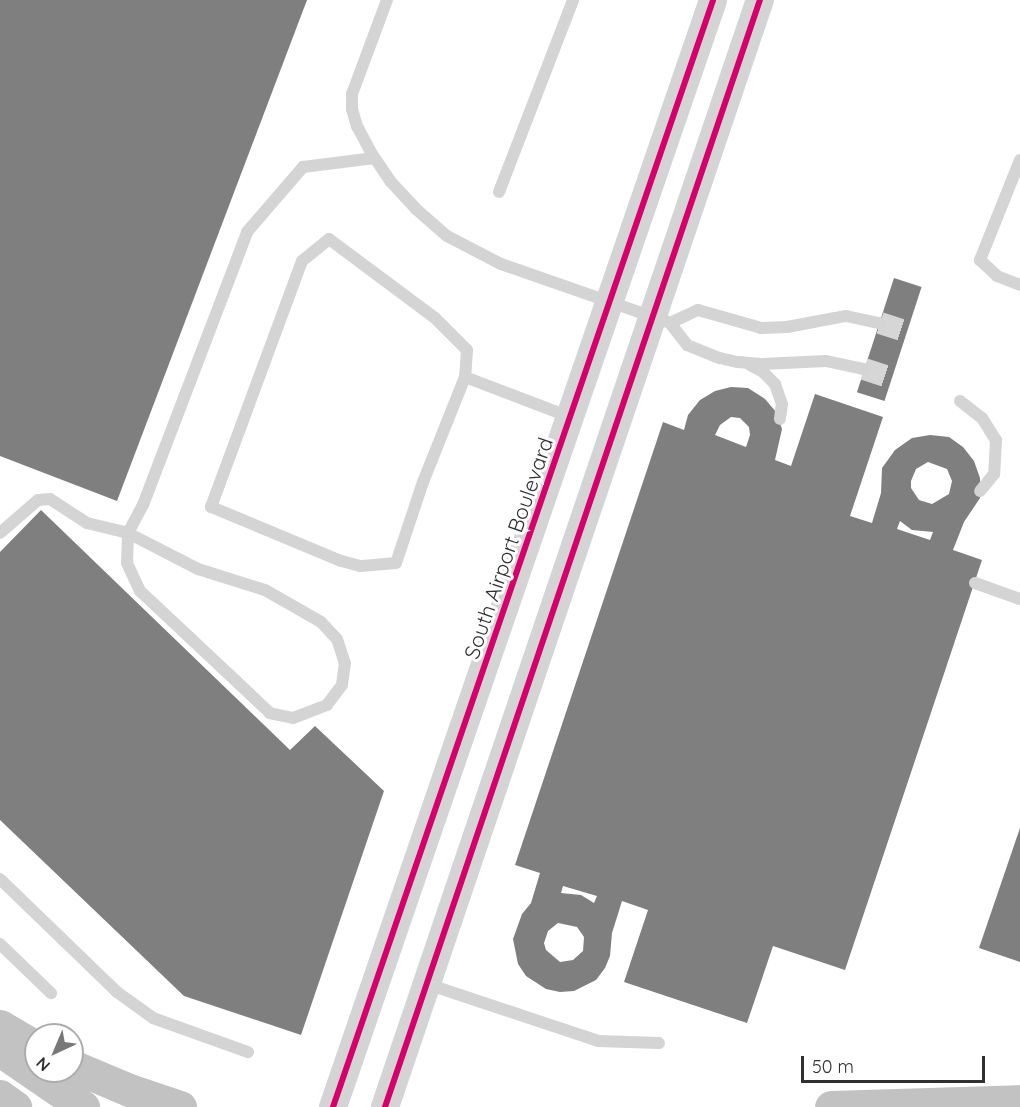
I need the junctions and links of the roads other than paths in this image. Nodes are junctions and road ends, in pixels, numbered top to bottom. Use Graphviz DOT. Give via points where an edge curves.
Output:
graph roads {
  1 [pos="387,0"];
  2 [pos="573,0"];
  3 [pos="713,0"];
  4 [pos="760,0"];
  5 [pos="374,158"];
  6 [pos="1020,160"];
  7 [pos="499,192"];
  8 [pos="1020,285"];
  9 [pos="609,302"];
  10 [pos="661,320"];
  11 [pos="880,322"];
  12 [pos="747,363"];
  13 [pos="864,369"];
  14 [pos="465,377"];
  15 [pos="960,401"];
  16 [pos="570,417"];
  17 [pos="780,420"];
  18 [pos="980,491"];
  19 [pos="0,533"];
  20 [pos="128,533"];
  21 [pos="975,584"];
  22 [pos="1020,599"];
  23 [pos="0,879"];
  24 [pos="0,944"];
  25 [pos="427,984"];
  26 [pos="51,993"];
  27 [pos="0,1026"];
  28 [pos="24,1040"];
  29 [pos="659,1043"];
  30 [pos="0,1050"];
  31 [pos="248,1052"];
  32 [pos="84,1071"];
  33 [pos="0,1096"];
  34 [pos="1020,1101"];
  35 [pos="15,1107"];
  36 [pos="83,1107"];
  37 [pos="180,1107"];
  38 [pos="333,1107"];
  39 [pos="385,1107"];
  40 [pos="831,1107"];
  1 -- 5 [label="lane" via="352,94 357,126"];
  2 -- 7 [label="lane"];
  3 -- 9 [label="street, South Airport Boulevard"];
  4 -- 10 [label="street"];
  5 -- 9 [label="lane" via="416,209 447,236 501,264"];
  5 -- 20 [label="lane" via="303,167 247,232 143,505"];
  6 -- 8 [label="lane" via="980,260 997,276"];
  9 -- 10 [label="lane"];
  9 -- 16 [label="street, South Airport Boulevard"];
  10 -- 11 [label="lane" via="698,310 761,328 846,316"];
  10 -- 12 [label="lane" via="687,345"];
  10 -- 25 [label="street"];
  12 -- 13 [label="lane" via="826,361"];
  12 -- 17 [label="lane" via="775,384 782,404"];
  14 -- 14 [label="lane" via="467,350 435,318 329,239 302,261 211,507 341,561 360,566 396,563"];
  14 -- 16 [label="lane"];
  15 -- 18 [label="lane" via="982,418 996,440 994,474"];
  16 -- 38 [label="street, South Airport Boulevard"];
  19 -- 20 [label="lane" via="38,500 50,499 87,523"];
  20 -- 20 [label="lane" via="198,569 265,590 321,622 337,639 345,663 342,685 327,705 293,718 270,713 140,591 128,563"];
  21 -- 22 [label="lane"];
  23 -- 31 [label="lane" via="117,992 153,1018"];
  24 -- 26 [label="lane"];
  25 -- 29 [label="lane" via="598,1041"];
  25 -- 39 [label="street"];
  27 -- 28 [label="highway"];
  30 -- 36 [label="highway"];
  32 -- 37 [label="highway"];
  33 -- 35 [label="highway"];
  34 -- 40 [label="highway"];
}
